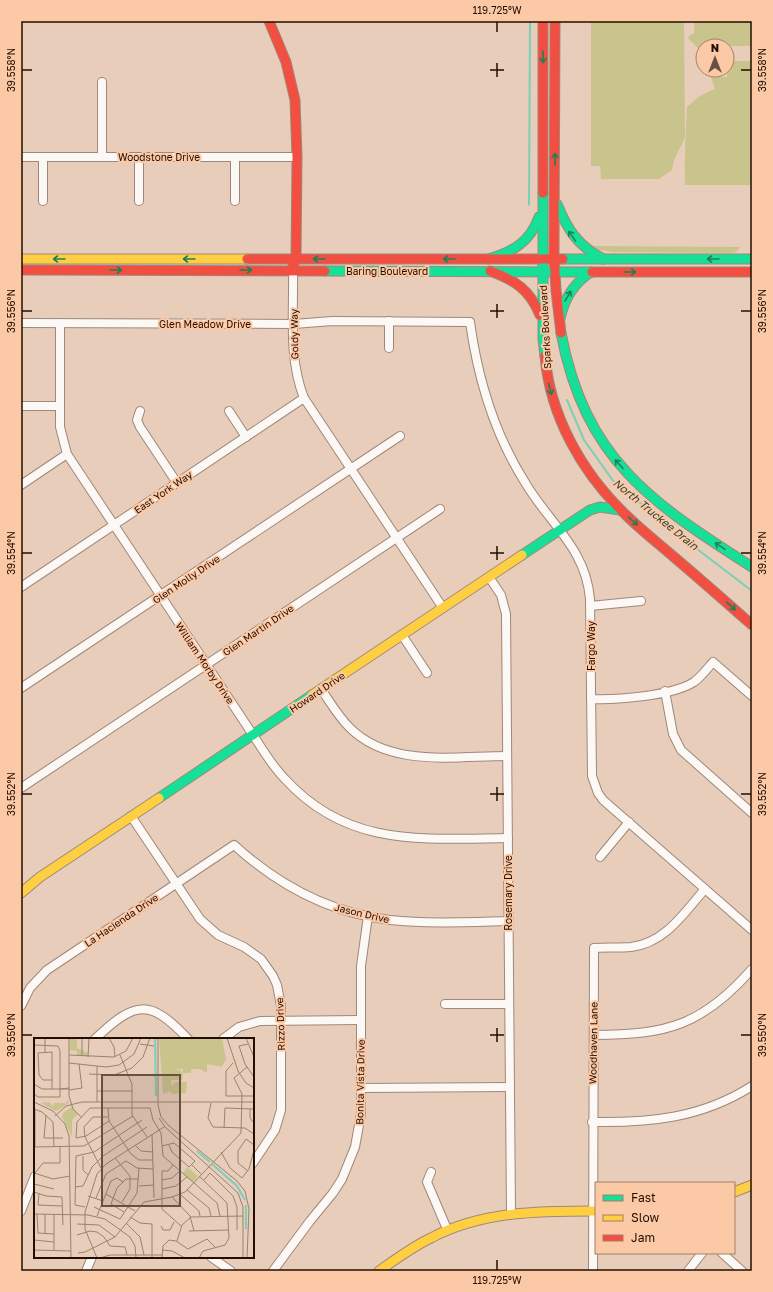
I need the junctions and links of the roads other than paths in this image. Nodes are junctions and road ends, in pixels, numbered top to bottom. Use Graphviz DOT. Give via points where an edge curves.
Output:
graph roads {
  1 [pos="269,21"];
  2 [pos="543,21"];
  3 [pos="555,21"];
  4 [pos="102,82"];
  5 [pos="21,157"];
  6 [pos="43,157"];
  7 [pos="102,157"];
  8 [pos="139,157"];
  9 [pos="235,157"];
  10 [pos="297,157"];
  11 [pos="555,198"];
  12 [pos="43,201"];
  13 [pos="139,201"];
  14 [pos="235,201"];
  15 [pos="542,207"];
  16 [pos="21,259"];
  17 [pos="296,259"];
  18 [pos="488,259"];
  19 [pos="542,259"];
  20 [pos="554,259"];
  21 [pos="603,259"];
  22 [pos="752,259"];
  23 [pos="21,270"];
  24 [pos="293,270"];
  25 [pos="490,271"];
  26 [pos="542,272"];
  27 [pos="554,272"];
  28 [pos="592,272"];
  29 [pos="752,272"];
  30 [pos="389,321"];
  31 [pos="470,322"];
  32 [pos="543,322"];
  33 [pos="21,323"];
  34 [pos="60,323"];
  35 [pos="294,324"];
  36 [pos="559,329"];
  37 [pos="389,348"];
  38 [pos="304,398"];
  39 [pos="21,406"];
  40 [pos="60,406"];
  41 [pos="140,411"];
  42 [pos="229,411"];
  43 [pos="400,436"];
  44 [pos="246,437"];
  45 [pos="67,454"];
  46 [pos="350,469"];
  47 [pos="177,483"];
  48 [pos="21,485"];
  49 [pos="440,509"];
  50 [pos="620,510"];
  51 [pos="113,525"];
  52 [pos="560,530"];
  53 [pos="396,538"];
  54 [pos="752,567"];
  55 [pos="489,577"];
  56 [pos="21,587"];
  57 [pos="160,596"];
  58 [pos="641,601"];
  59 [pos="590,606"];
  60 [pos="443,608"];
  61 [pos="752,625"];
  62 [pos="402,635"];
  63 [pos="206,665"];
  64 [pos="427,673"];
  65 [pos="21,688"];
  66 [pos="321,689"];
  67 [pos="665,691"];
  68 [pos="752,696"];
  69 [pos="591,699"];
  70 [pos="253,735"];
  71 [pos="507,756"];
  72 [pos="21,788"];
  73 [pos="752,814"];
  74 [pos="131,816"];
  75 [pos="628,822"];
  76 [pos="508,838"];
  77 [pos="234,845"];
  78 [pos="600,857"];
  79 [pos="176,883"];
  80 [pos="705,889"];
  81 [pos="21,893"];
  82 [pos="368,916"];
  83 [pos="509,921"];
  84 [pos="752,930"];
  85 [pos="752,969"];
  86 [pos="445,1004"];
  87 [pos="509,1004"];
  88 [pos="21,1006"];
  89 [pos="281,1020"];
  90 [pos="360,1020"];
  91 [pos="594,1035"];
  92 [pos="96,1038"];
  93 [pos="187,1038"];
  94 [pos="224,1038"];
  95 [pos="752,1086"];
  96 [pos="510,1087"];
  97 [pos="361,1088"];
  98 [pos="592,1122"];
  99 [pos="254,1162"];
  100 [pos="431,1172"];
  101 [pos="34,1178"];
  102 [pos="752,1185"];
  103 [pos="735,1192"];
  104 [pos="21,1211"];
  105 [pos="594,1211"];
  106 [pos="511,1213"];
  107 [pos="447,1229"];
  108 [pos="701,1254"];
  109 [pos="723,1254"];
  110 [pos="92,1258"];
  111 [pos="212,1258"];
  112 [pos="86,1271"];
  113 [pos="231,1271"];
  114 [pos="273,1271"];
  115 [pos="379,1271"];
  116 [pos="593,1271"];
  117 [pos="688,1271"];
  118 [pos="742,1271"];
  1 -- 10 [label="main road, Goldy Way" via="291,80 297,119"];
  2 -- 15 [label="main road, Sparks Boulevard, one-way"];
  11 -- 3 [label="main road, Sparks Boulevard, one-way"];
  4 -- 7 [label="street"];
  5 -- 6 [label="street, Woodstone Drive"];
  6 -- 7 [label="street, Woodstone Drive"];
  6 -- 12 [label="street"];
  7 -- 8 [label="street, Woodstone Drive"];
  8 -- 9 [label="street, Woodstone Drive"];
  8 -- 13 [label="street"];
  9 -- 10 [label="street, Woodstone Drive"];
  9 -- 14 [label="street"];
  10 -- 17 [label="main road, Goldy Way"];
  11 -- 20 [label="main road, Sparks Boulevard"];
  21 -- 11 [label="main road, one-way" via="589,252 573,237"];
  15 -- 18 [label="main road" via="532,233 525,242 511,253"];
  15 -- 19 [label="main road, Sparks Boulevard"];
  17 -- 16 [label="main road, Baring Boulevard, one-way"];
  18 -- 17 [label="main road, Baring Boulevard, one-way"];
  17 -- 24 [label="main road, Goldy Way"];
  18 -- 19 [label="main road, Baring Boulevard"];
  19 -- 20 [label="main road, Baring Boulevard"];
  19 -- 26 [label="main road, Sparks Boulevard"];
  20 -- 21 [label="main road, Baring Boulevard"];
  20 -- 27 [label="main road, Sparks Boulevard"];
  22 -- 21 [label="main road, Baring Boulevard, one-way"];
  23 -- 24 [label="main road, Baring Boulevard, one-way"];
  24 -- 25 [label="main road, Baring Boulevard"];
  24 -- 35 [label="street, Goldy Way"];
  25 -- 26 [label="main road, Baring Boulevard"];
  25 -- 32 [label="main road" via="508,277 526,289 537,305"];
  26 -- 27 [label="main road, Baring Boulevard"];
  26 -- 32 [label="main road, Sparks Boulevard"];
  27 -- 28 [label="main road, Baring Boulevard"];
  27 -- 36 [label="main road, Sparks Boulevard"];
  28 -- 29 [label="main road, Baring Boulevard, one-way"];
  36 -- 28 [label="main road, one-way" via="566,300 580,280"];
  30 -- 31 [label="street, Glen Meadow Drive"];
  30 -- 35 [label="street, Glen Meadow Drive"];
  30 -- 37 [label="street"];
  31 -- 52 [label="street, Fargo Way" via="484,392 502,440 526,485"];
  32 -- 50 [label="main road, Sparks Boulevard, one-way" via="544,356 558,415 584,466"];
  33 -- 34 [label="street, Glen Meadow Drive"];
  34 -- 35 [label="street, Glen Meadow Drive"];
  34 -- 40 [label="street, William Morby Drive"];
  35 -- 38 [label="street, Goldy Way" via="296,374"];
  54 -- 36 [label="main road, Sparks Boulevard, one-way" via="667,510 647,494 613,457 585,412 571,375"];
  38 -- 44 [label="street, East York Way"];
  38 -- 46 [label="street, Goldy Way"];
  39 -- 40 [label="street"];
  40 -- 45 [label="street, William Morby Drive" via="60,427"];
  41 -- 47 [label="street" via="137,420 140,427"];
  42 -- 44 [label="street"];
  43 -- 46 [label="street, Glen Molly Drive"];
  44 -- 47 [label="street, East York Way"];
  45 -- 48 [label="street"];
  45 -- 51 [label="street, William Morby Drive"];
  46 -- 53 [label="street, Goldy Way"];
  46 -- 57 [label="street, Glen Molly Drive"];
  47 -- 51 [label="street, East York Way"];
  49 -- 53 [label="street, Glen Martin Drive"];
  50 -- 52 [label="main road, Howard Drive" via="600,507 590,510"];
  50 -- 61 [label="main road, Sparks Boulevard, one-way"];
  51 -- 56 [label="street, East York Way"];
  51 -- 57 [label="street, William Morby Drive"];
  52 -- 55 [label="main road, Howard Drive"];
  52 -- 59 [label="street, Fargo Way" via="573,547 585,571 589,584"];
  53 -- 60 [label="street, Goldy Way"];
  53 -- 63 [label="street, Glen Martin Drive"];
  55 -- 60 [label="main road, Howard Drive"];
  55 -- 71 [label="street, Rosemary Drive" via="501,596 506,614"];
  57 -- 63 [label="street, William Morby Drive"];
  57 -- 65 [label="street, Glen Molly Drive"];
  58 -- 59 [label="street"];
  59 -- 69 [label="street, Fargo Way"];
  60 -- 62 [label="main road, Howard Drive"];
  62 -- 64 [label="street"];
  62 -- 66 [label="main road, Howard Drive"];
  63 -- 70 [label="street, William Morby Drive"];
  63 -- 72 [label="street, Glen Martin Drive"];
  66 -- 70 [label="main road, Howard Drive"];
  66 -- 71 [label="street" via="349,727 383,749 416,756"];
  67 -- 68 [label="street" via="693,682 713,662"];
  67 -- 69 [label="street" via="620,698"];
  67 -- 73 [label="street" via="673,734 681,750"];
  69 -- 75 [label="street, Fargo Way" via="594,784 603,800"];
  70 -- 74 [label="main road, Howard Drive"];
  70 -- 76 [label="street, William Morby Drive" via="274,766 300,793 316,806 350,824 403,838"];
  71 -- 76 [label="street, Rosemary Drive"];
  74 -- 79 [label="street, Rizzo Drive"];
  74 -- 81 [label="main road, Howard Drive" via="40,876"];
  75 -- 78 [label="street"];
  75 -- 80 [label="street, Fargo Way"];
  76 -- 83 [label="street, Rosemary Drive"];
  77 -- 79 [label="street, La Hacienda Drive"];
  77 -- 82 [label="street, Jason Drive" via="267,873 304,895 341,910"];
  79 -- 88 [label="street, La Hacienda Drive" via="47,970 30,988"];
  79 -- 89 [label="street, Rizzo Drive" via="208,927 252,952 268,967 280,995"];
  80 -- 84 [label="street, Fargo Way"];
  80 -- 91 [label="street, Woodhaven Lane" via="670,929 652,941 631,946 594,948"];
  82 -- 83 [label="street, Jason Drive" via="410,922"];
  82 -- 90 [label="street, Bonita Vista Drive" via="360,966"];
  83 -- 87 [label="street, Rosemary Drive"];
  85 -- 91 [label="street" via="723,999 681,1024 643,1033"];
  86 -- 87 [label="street"];
  87 -- 96 [label="street, Rosemary Drive"];
  89 -- 90 [label="street"];
  89 -- 94 [label="street" via="249,1023"];
  89 -- 99 [label="street, Rizzo Drive" via="280,1115 276,1130"];
  90 -- 97 [label="street, Bonita Vista Drive"];
  91 -- 98 [label="street, Woodhaven Lane"];
  92 -- 93 [label="street" via="121,1016 142,1010 166,1017"];
  95 -- 98 [label="street" via="715,1105 672,1118"];
  96 -- 97 [label="street"];
  96 -- 106 [label="street, Rosemary Drive"];
  97 -- 114 [label="street, Bonita Vista Drive" via="359,1130 355,1148 344,1174 333,1193"];
  98 -- 105 [label="street, Woodhaven Lane"];
  100 -- 107 [label="street" via="427,1182"];
  101 -- 104 [label="street"];
  102 -- 103 [label="main road"];
  105 -- 106 [label="main road"];
  105 -- 116 [label="street, Woodhaven Lane"];
  106 -- 107 [label="main road"];
  107 -- 115 [label="main road" via="411,1248"];
  108 -- 117 [label="street"];
  109 -- 118 [label="street"];
  110 -- 112 [label="street"];
  111 -- 113 [label="street"];
}
